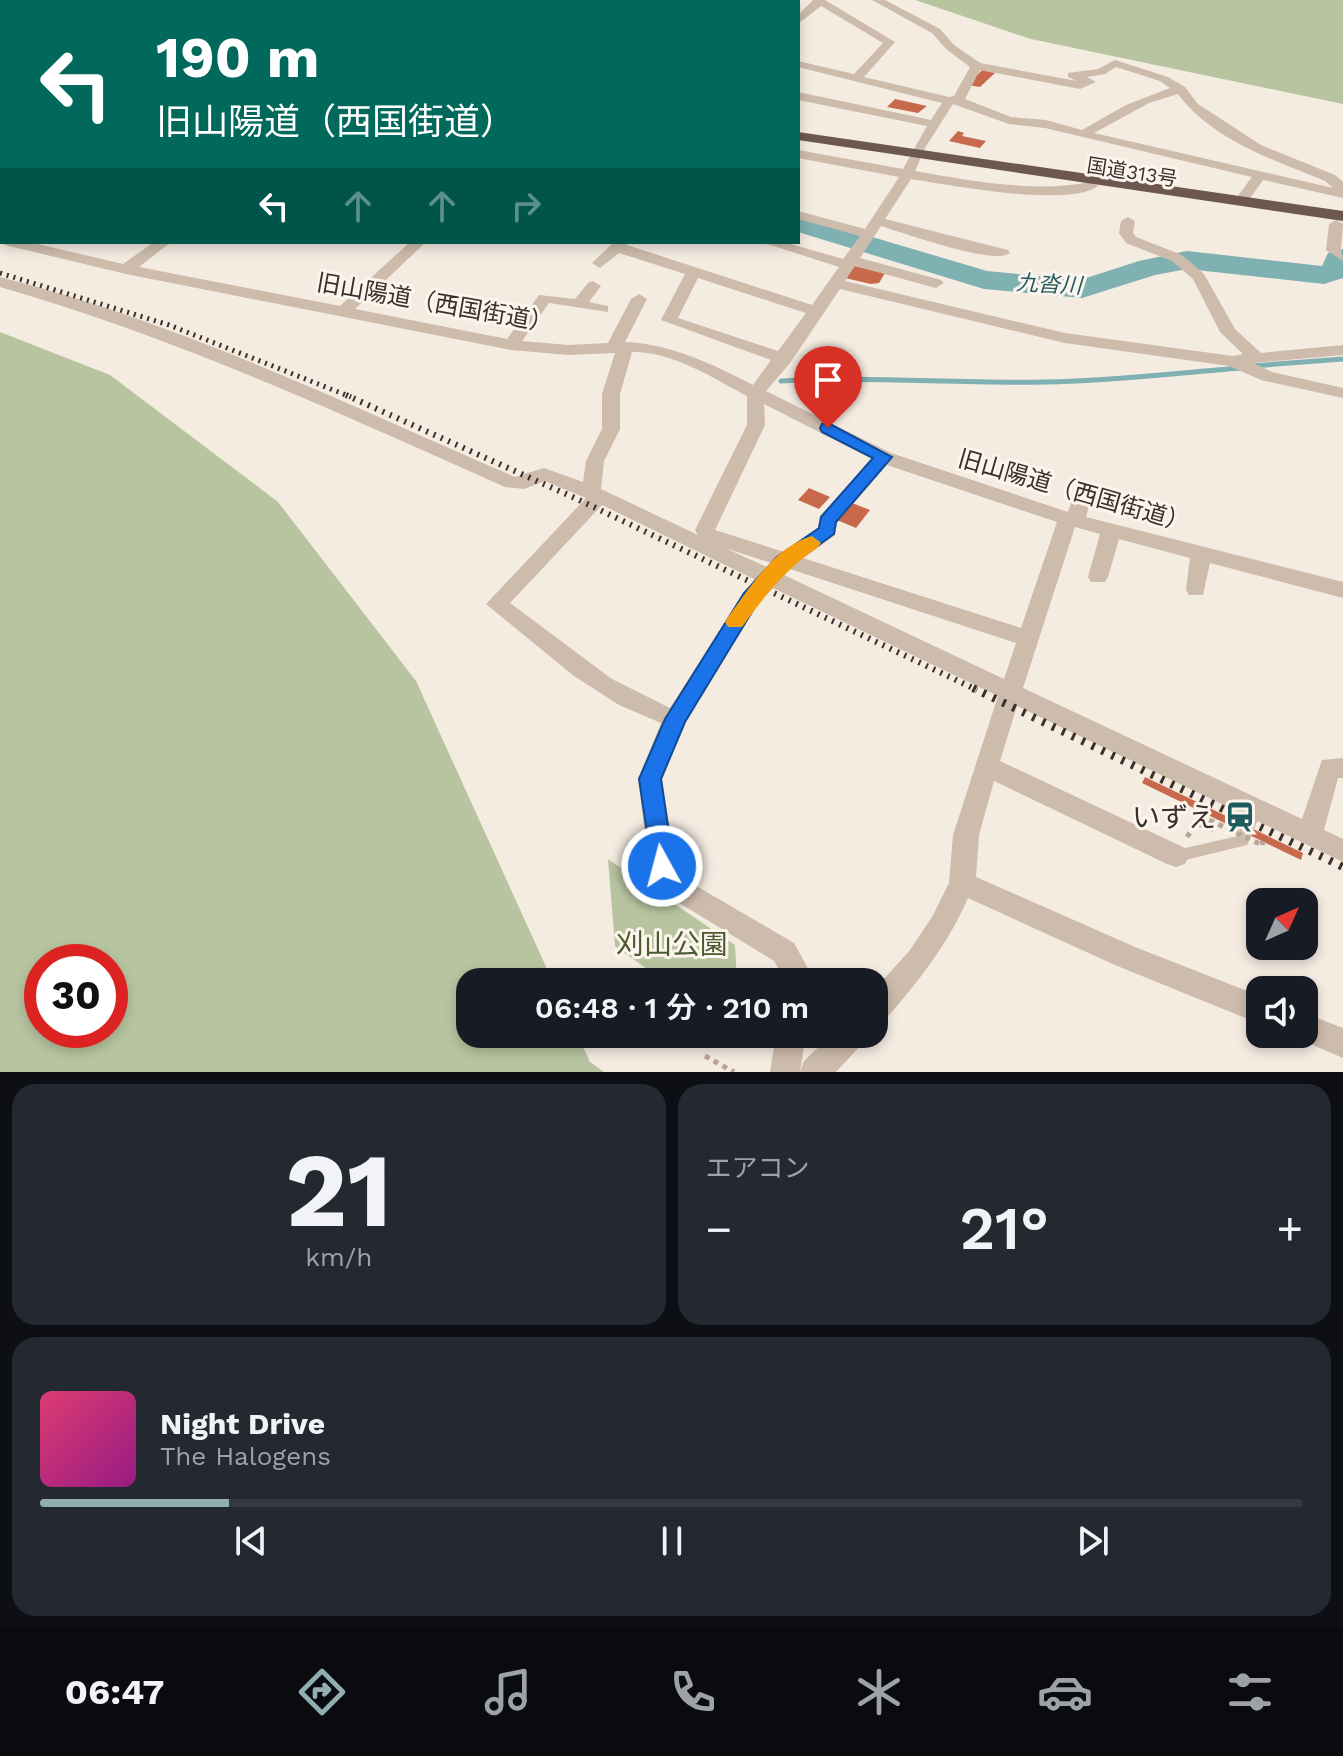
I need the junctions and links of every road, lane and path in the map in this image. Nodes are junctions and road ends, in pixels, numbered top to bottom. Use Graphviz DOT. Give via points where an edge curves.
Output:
graph roads {
  1 [pos="877,0"];
  2 [pos="819,1"];
  3 [pos="800,19"];
  4 [pos="800,64"];
  5 [pos="976,66"];
  6 [pos="857,78"];
  7 [pos="1181,90"];
  8 [pos="800,96"];
  9 [pos="952,101"];
  10 [pos="934,124"];
  11 [pos="1084,134"];
  12 [pos="800,136"];
  13 [pos="800,154"];
  14 [pos="916,155"];
  15 [pos="908,174"];
  16 [pos="1261,174"];
  17 [pos="1091,186"];
  18 [pos="1342,192"];
  19 [pos="1241,201"];
  20 [pos="800,216"];
  21 [pos="1128,221"];
  22 [pos="1341,222"];
  23 [pos="868,235"];
  24 [pos="24,244"];
  25 [pos="161,244"];
  26 [pos="417,244"];
  27 [pos="620,244"];
  28 [pos="776,244"];
  29 [pos="1003,253"];
  30 [pos="1340,256"];
  31 [pos="600,263"];
  32 [pos="848,263"];
  33 [pos="126,269"];
  34 [pos="694,272"];
  35 [pos="0,282"];
  36 [pos="836,283"];
  37 [pos="936,283"];
  38 [pos="593,286"];
  39 [pos="639,299"];
  40 [pos="579,305"];
  41 [pos="602,309"];
  42 [pos="816,311"];
  43 [pos="343,312"];
  44 [pos="511,345"];
  45 [pos="619,348"];
  46 [pos="1343,350"];
  47 [pos="784,359"];
  48 [pos="1245,363"];
  49 [pos="757,392"];
  50 [pos="1343,393"];
  51 [pos="884,457"];
  52 [pos="595,494"];
  53 [pos="1075,513"];
  54 [pos="1111,530"];
  55 [pos="1201,553"];
  56 [pos="776,569"];
  57 [pos="1098,577"];
  58 [pos="1196,590"];
  59 [pos="1343,590"];
  60 [pos="1026,638"];
  61 [pos="1009,690"];
  62 [pos="675,719"];
  63 [pos="986,766"];
  64 [pos="1343,768"];
  65 [pos="1256,810"];
  66 [pos="1196,823"];
  67 [pos="1309,834"];
  68 [pos="1263,841"];
  69 [pos="1343,851"];
  70 [pos="1176,856"];
  71 [pos="962,883"];
  72 [pos="794,968"];
  73 [pos="888,994"];
  74 [pos="1246,1004"];
  75 [pos="1318,1033"];
  76 [pos="1343,1043"];
  77 [pos="789,1048"];
  78 [pos="838,1048"];
  79 [pos="705,1056"];
  80 [pos="734,1072"];
  81 [pos="785,1072"];
  82 [pos="815,1072"];
  1 -- 5 [label="street" via="936,31"];
  2 -- 3 [label="street"];
  2 -- 6 [label="street" via="890,42"];
  4 -- 6 [label="street"];
  5 -- 7 [label="street" via="1080,85 1090,82 1072,75 1101,72 1115,63"];
  5 -- 9 [label="street"];
  6 -- 9 [label="street"];
  7 -- 11 [label="street" via="1111,116"];
  7 -- 18 [label="street" via="1194,107 1256,148 1330,178"];
  8 -- 10 [label="street"];
  9 -- 10 [label="street"];
  9 -- 11 [label="street" via="1009,120"];
  10 -- 14 [label="street"];
  11 -- 16 [label="street"];
  12 -- 14 [label="highway, 国道313号"];
  13 -- 15 [label="street"];
  14 -- 15 [label="street"];
  14 -- 17 [label="highway, 国道313号"];
  14 -- 19 [label="highway, 国道313号"];
  15 -- 17 [label="street" via="1076,192"];
  15 -- 23 [label="street"];
  16 -- 18 [label="street"];
  16 -- 19 [label="street"];
  17 -- 22 [label="highway, 国道313号"];
  19 -- 22 [label="highway, 国道313号"];
  20 -- 23 [label="street"];
  21 -- 48 [label="street" via="1131,240 1180,261 1199,277"];
  22 -- 30 [label="street" via="1333,250"];
  23 -- 29 [label="street"];
  23 -- 32 [label="street"];
  24 -- 33 [label="street, 旧山陽道（西国街道）"];
  25 -- 33 [label="street"];
  26 -- 43 [label="street"];
  27 -- 31 [label="street"];
  27 -- 34 [label="street"];
  28 -- 32 [label="street"];
  32 -- 36 [label="street"];
  32 -- 37 [label="street"];
  33 -- 43 [label="street, 旧山陽道（西国街道）"];
  34 -- 42 [label="street"];
  34 -- 47 [label="street" via="669,320"];
  35 -- 52 [label="street" via="184,342 512,483 544,474"];
  36 -- 42 [label="street"];
  36 -- 48 [label="street" via="1065,338"];
  38 -- 40 [label="street"];
  39 -- 45 [label="street"];
  40 -- 41 [label="street"];
  40 -- 44 [label="street" via="545,298"];
  42 -- 47 [label="street"];
  43 -- 44 [label="street, 旧山陽道（西国街道）"];
  44 -- 45 [label="street, 旧山陽道（西国街道）"];
  45 -- 49 [label="street, 旧山陽道（西国街道）" via="679,357"];
  45 -- 52 [label="street" via="611,429 595,461"];
  46 -- 48 [label="street"];
  47 -- 49 [label="street"];
  48 -- 50 [label="street"];
  49 -- 51 [label="street, 旧山陽道（西国街道）"];
  49 -- 56 [label="street" via="756,425 705,530"];
  51 -- 53 [label="street, 旧山陽道（西国街道）"];
  51 -- 56 [label="street" via="827,521 828,530"];
  52 -- 56 [label="street"];
  52 -- 62 [label="street" via="497,604 615,691"];
  53 -- 54 [label="street, 旧山陽道（西国街道）"];
  53 -- 60 [label="street"];
  54 -- 55 [label="street, 旧山陽道（西国街道）"];
  54 -- 57 [label="street"];
  55 -- 58 [label="street"];
  55 -- 59 [label="street, 旧山陽道（西国街道）"];
  56 -- 60 [label="street"];
  56 -- 61 [label="street"];
  56 -- 62 [label="street" via="736,620"];
  60 -- 61 [label="street"];
  61 -- 63 [label="street"];
  61 -- 65 [label="street"];
  62 -- 72 [label="street" via="650,779 665,876 784,952"];
  63 -- 70 [label="street"];
  63 -- 71 [label="street" via="966,835"];
  64 -- 67 [label="street" via="1331,767 1327,774"];
  65 -- 67 [label="street"];
  65 -- 70 [label="lane" via="1242,841"];
  66 -- 68 [label="path, bridge" via="1199,815 1262,845"];
  67 -- 69 [label="street"];
  71 -- 73 [label="street" via="935,937"];
  71 -- 74 [label="street"];
  75 -- 76 [label="street"];
  77 -- 81 [label="street"];
  78 -- 82 [label="street"];
  79 -- 80 [label="path"];
}
